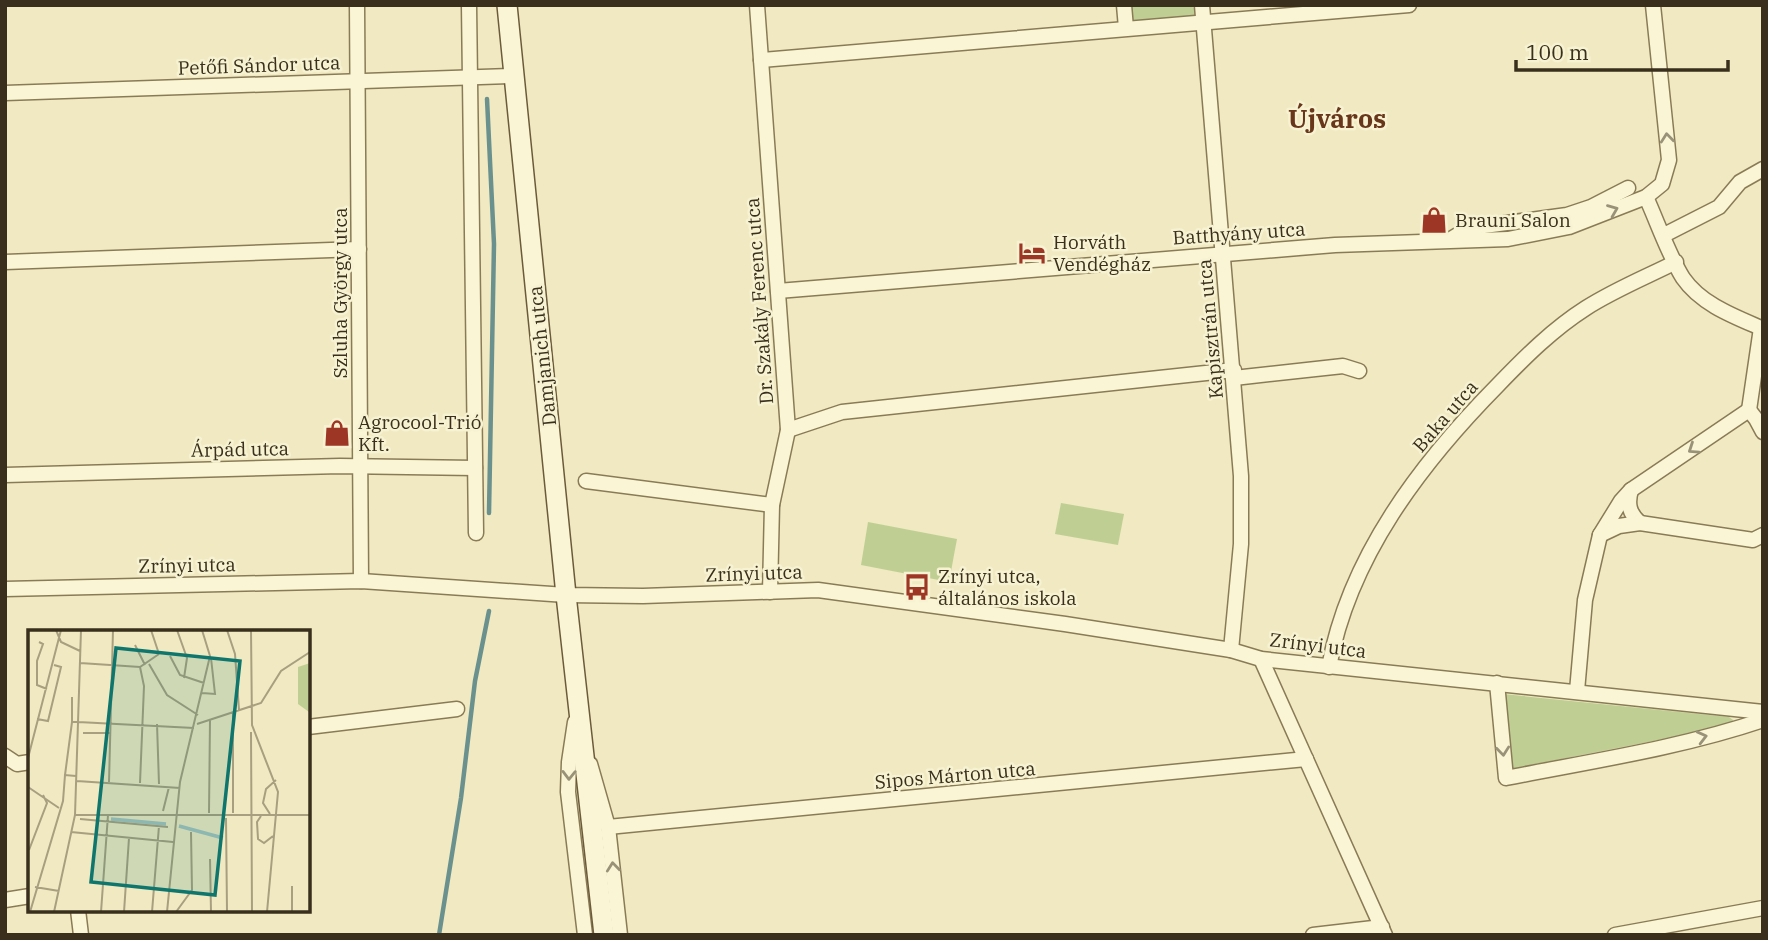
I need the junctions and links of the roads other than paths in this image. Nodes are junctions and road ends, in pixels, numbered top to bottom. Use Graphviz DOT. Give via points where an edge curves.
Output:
graph roads {
  1 [pos="357,5"];
  2 [pos="469,5"];
  3 [pos="507,5"];
  4 [pos="757,5"];
  5 [pos="1124,5"];
  6 [pos="1202,5"];
  7 [pos="1409,5"];
  8 [pos="1653,5"];
  9 [pos="1203,22"];
  10 [pos="1126,29"];
  11 [pos="761,60"];
  12 [pos="513,76"];
  13 [pos="471,77"];
  14 [pos="357,81"];
  15 [pos="5,93"];
  16 [pos="1763,169"];
  17 [pos="1628,188"];
  18 [pos="1646,197"];
  19 [pos="1664,235"];
  20 [pos="1451,239"];
  21 [pos="359,249"];
  22 [pos="1223,253"];
  23 [pos="5,262"];
  24 [pos="1676,262"];
  25 [pos="778,291"];
  26 [pos="1762,328"];
  27 [pos="1359,371"];
  28 [pos="1234,374"];
  29 [pos="1749,410"];
  30 [pos="788,430"];
  31 [pos="1763,432"];
  32 [pos="360,467"];
  33 [pos="475,468"];
  34 [pos="5,475"];
  35 [pos="586,481"];
  36 [pos="1631,490"];
  37 [pos="772,505"];
  38 [pos="1640,523"];
  39 [pos="476,533"];
  40 [pos="1600,535"];
  41 [pos="1763,535"];
  42 [pos="361,581"];
  43 [pos="5,589"];
  44 [pos="770,592"];
  45 [pos="566,595"];
  46 [pos="1231,650"];
  47 [pos="1262,659"];
  48 [pos="1329,667"];
  49 [pos="1497,683"];
  50 [pos="1577,691"];
  51 [pos="578,707"];
  52 [pos="457,709"];
  53 [pos="1763,712"];
  54 [pos="1763,720"];
  55 [pos="310,727"];
  56 [pos="5,756"];
  57 [pos="1306,759"];
  58 [pos="28,762"];
  59 [pos="599,826"];
  60 [pos="28,896"];
  61 [pos="5,900"];
  62 [pos="1763,908"];
  63 [pos="78,912"];
  64 [pos="1384,931"];
  65 [pos="81,935"];
  66 [pos="584,935"];
  67 [pos="604,935"];
  68 [pos="620,935"];
  69 [pos="1313,935"];
  70 [pos="1615,935"];
  1 -- 14 [label="street, Szluha György utca"];
  2 -- 13 [label="street"];
  3 -- 12 [label="street, Damjanich utca"];
  4 -- 11 [label="street, Dr. Szakály Ferenc utca"];
  5 -- 10 [label="street"];
  6 -- 9 [label="street, Kapisztrán utca"];
  7 -- 9 [label="street"];
  18 -- 8 [label="street, one-way" via="1662,184 1669,160"];
  9 -- 10 [label="street"];
  9 -- 22 [label="street, Kapisztrán utca"];
  10 -- 11 [label="street"];
  11 -- 25 [label="street, Dr. Szakály Ferenc utca"];
  12 -- 13 [label="street, Petőfi Sándor utca"];
  12 -- 45 [label="street, Damjanich utca"];
  13 -- 14 [label="street, Petőfi Sándor utca"];
  13 -- 33 [label="street"];
  14 -- 15 [label="street, Petőfi Sándor utca"];
  14 -- 21 [label="street, Szluha György utca"];
  16 -- 19 [label="street" via="1740,182 1719,207"];
  17 -- 20 [label="street, Batthyány utca" via="1567,215 1469,228"];
  18 -- 19 [label="street"];
  20 -- 18 [label="street, Batthyány utca, one-way" via="1508,239 1547,232"];
  19 -- 24 [label="street"];
  20 -- 22 [label="street, Batthyány utca"];
  21 -- 23 [label="street"];
  21 -- 32 [label="street, Szluha György utca"];
  22 -- 25 [label="street, Batthyány utca"];
  22 -- 28 [label="street, Kapisztrán utca"];
  24 -- 26 [label="street" via="1683,278 1700,296 1729,315"];
  24 -- 48 [label="street, Baka utca" via="1586,308 1546,338 1461,423 1387,520 1368,555 1337,631"];
  25 -- 30 [label="street, Dr. Szakály Ferenc utca"];
  26 -- 29 [label="street"];
  27 -- 28 [label="street" via="1343,366"];
  28 -- 30 [label="street" via="842,412"];
  28 -- 46 [label="street, Kapisztrán utca" via="1241,544"];
  29 -- 31 [label="street"];
  29 -- 36 [label="street, one-way"];
  30 -- 37 [label="street, Dr. Szakály Ferenc utca"];
  32 -- 33 [label="street, Árpád utca"];
  32 -- 34 [label="street, Árpád utca"];
  32 -- 42 [label="street, Szluha György utca"];
  33 -- 39 [label="street"];
  35 -- 37 [label="street"];
  36 -- 38 [label="street" via="1630,510"];
  36 -- 40 [label="street"];
  37 -- 44 [label="street, Dr. Szakály Ferenc utca"];
  38 -- 40 [label="street"];
  38 -- 41 [label="street" via="1753,540"];
  40 -- 50 [label="street" via="1586,600"];
  42 -- 43 [label="street, Zrínyi utca"];
  42 -- 45 [label="street, Zrínyi utca"];
  44 -- 45 [label="street, Zrínyi utca"];
  44 -- 46 [label="street, Zrínyi utca" via="818,590"];
  45 -- 51 [label="street, Damjanich utca"];
  46 -- 47 [label="street, Zrínyi utca"];
  47 -- 48 [label="street, Zrínyi utca"];
  47 -- 57 [label="street"];
  48 -- 49 [label="street, Zrínyi utca"];
  49 -- 50 [label="street, Zrínyi utca"];
  49 -- 54 [label="street, one-way" via="1506,778 1644,751"];
  50 -- 53 [label="street, Zrínyi utca"];
  51 -- 59 [label="street, Damjanich utca"];
  51 -- 66 [label="street, Damjanich utca, one-way" via="568,792"];
  52 -- 55 [label="street"];
  56 -- 58 [label="street" via="17,764"];
  57 -- 59 [label="street, Sipos Márton utca"];
  57 -- 64 [label="street"];
  59 -- 67 [label="street, Damjanich utca"];
  68 -- 59 [label="street, Damjanich utca, one-way"];
  60 -- 61 [label="street"];
  62 -- 70 [label="street"];
  63 -- 65 [label="street"];
  64 -- 69 [label="street"];
}
